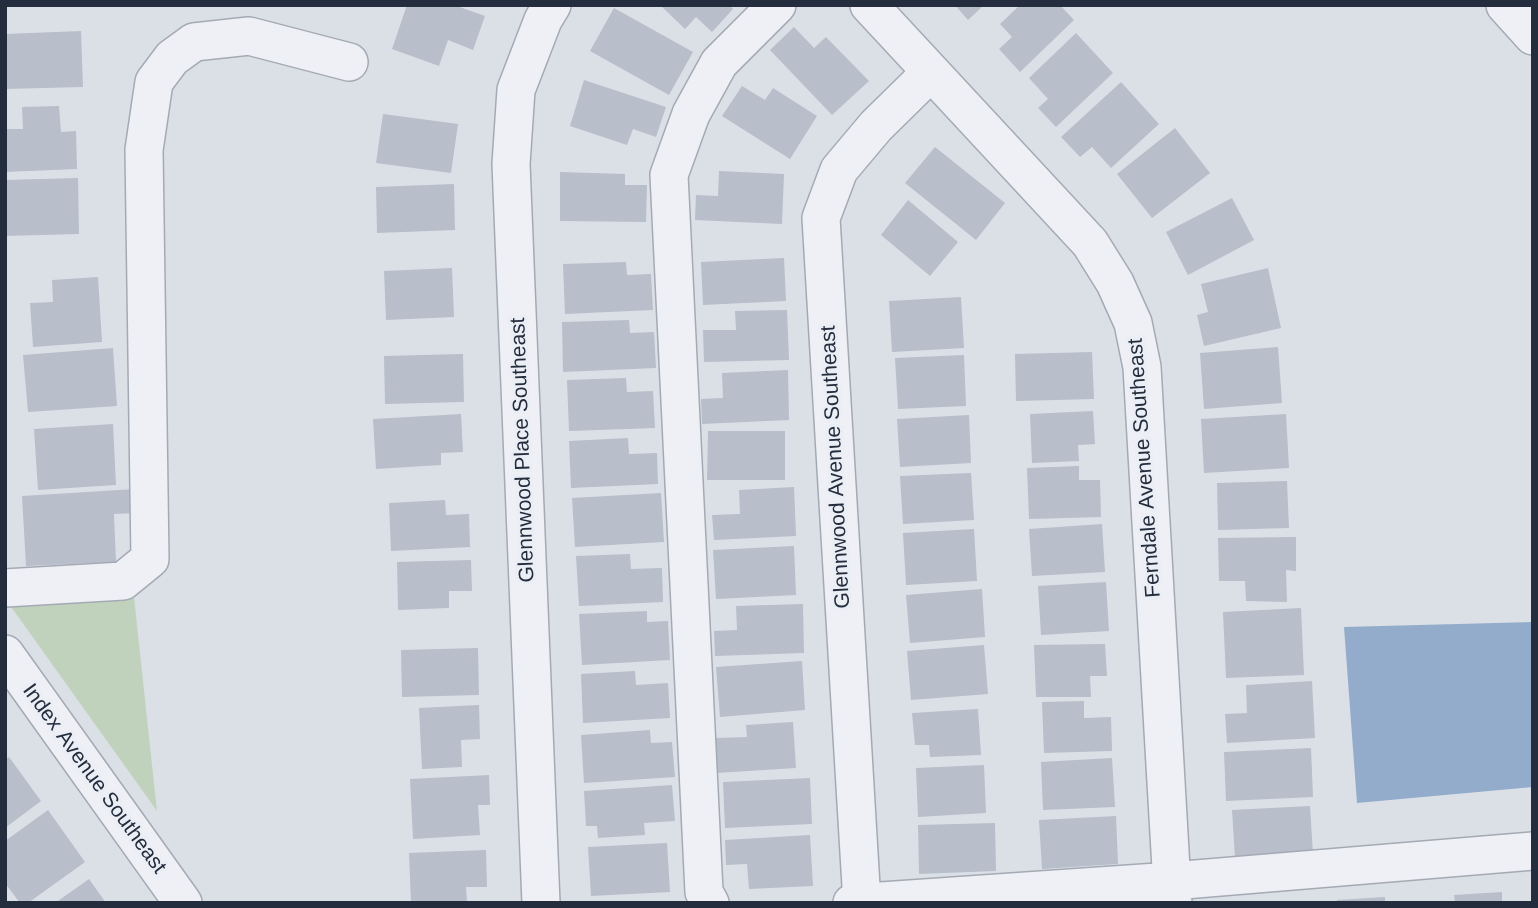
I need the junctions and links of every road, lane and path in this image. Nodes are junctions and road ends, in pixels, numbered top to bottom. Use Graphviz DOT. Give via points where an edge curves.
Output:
graph roads {
  1 [pos="552,5"];
  2 [pos="777,5"];
  3 [pos="869,5"];
  4 [pos="1505,5"];
  5 [pos="1533,36"];
  6 [pos="349,62"];
  7 [pos="932,72"];
  8 [pos="5,588"];
  9 [pos="5,654"];
  10 [pos="1533,851"];
  11 [pos="1173,892"];
  12 [pos="862,902"];
  13 [pos="183,903"];
  14 [pos="541,903"];
  15 [pos="710,903"];
  16 [pos="852,903"];
  1 -- 14 [label="street, Glennwood Place Southeast" via="516,90 511,164"];
  2 -- 15 [label="street" via="719,63 691,114 669,176 704,892"];
  3 -- 7 [label="street, Ferndale Avenue Southeast"];
  4 -- 5 [label="street"];
  6 -- 8 [label="street" via="249,36 194,43 172,58 154,82 144,150 150,559 123,581"];
  7 -- 11 [label="street, Ferndale Avenue Southeast" via="1090,243 1133,323 1142,367"];
  7 -- 12 [label="street, Glennwood Avenue Southeast" via="839,170 821,218"];
  9 -- 13 [label="street, Index Avenue Southeast"];
  10 -- 11 [label="street"];
  11 -- 12 [label="street"];
  12 -- 16 [label="street"];
}
